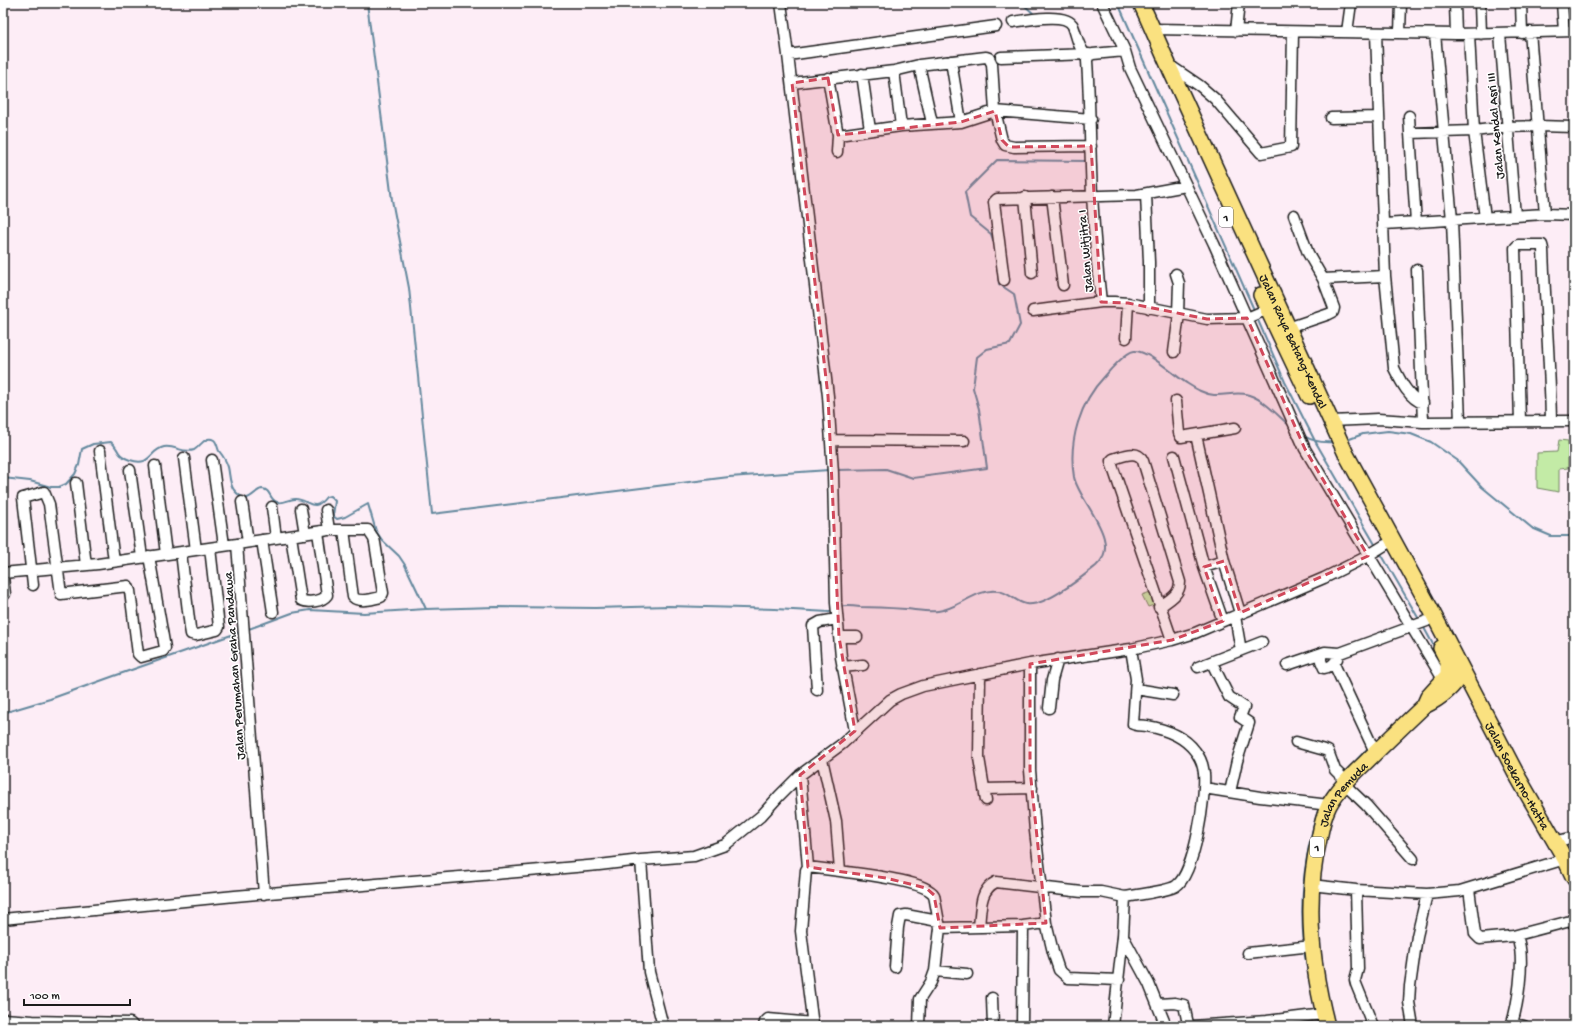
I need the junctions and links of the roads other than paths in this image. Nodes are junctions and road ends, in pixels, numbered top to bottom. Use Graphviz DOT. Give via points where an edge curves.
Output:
graph roads {
  1 [pos="781,3"];
  2 [pos="1102,3"];
  3 [pos="1131,3"];
  4 [pos="1142,3"];
  5 [pos="1239,3"];
  6 [pos="1351,3"];
  7 [pos="1401,3"];
  8 [pos="1455,3"];
  9 [pos="1480,3"];
  10 [pos="1521,3"];
  11 [pos="1562,3"];
  12 [pos="1013,22"];
  13 [pos="996,26"];
  14 [pos="1153,29"];
  15 [pos="1236,31"];
  16 [pos="1569,31"];
  17 [pos="1293,32"];
  18 [pos="1347,32"];
  19 [pos="1400,32"];
  20 [pos="1376,33"];
  21 [pos="1526,33"];
  22 [pos="1435,34"];
  23 [pos="1456,34"];
  24 [pos="1469,34"];
  25 [pos="1481,34"];
  26 [pos="1500,34"];
  27 [pos="1125,51"];
  28 [pos="1089,54"];
  29 [pos="788,56"];
  30 [pos="1001,57"];
  31 [pos="951,61"];
  32 [pos="919,65"];
  33 [pos="1168,65"];
  34 [pos="894,71"];
  35 [pos="862,74"];
  36 [pos="828,78"];
  37 [pos="792,83"];
  38 [pos="995,111"];
  39 [pos="1409,116"];
  40 [pos="1380,117"];
  41 [pos="1091,118"];
  42 [pos="1331,118"];
  43 [pos="962,122"];
  44 [pos="932,123"];
  45 [pos="901,126"];
  46 [pos="1537,126"];
  47 [pos="1507,127"];
  48 [pos="1574,127"];
  49 [pos="870,130"];
  50 [pos="1474,131"];
  51 [pos="1443,132"];
  52 [pos="1410,133"];
  53 [pos="838,135"];
  54 [pos="1091,146"];
  55 [pos="837,152"];
  56 [pos="1186,186"];
  57 [pos="1146,194"];
  58 [pos="1024,197"];
  59 [pos="1052,197"];
  60 [pos="1092,197"];
  61 [pos="1545,214"];
  62 [pos="1294,215"];
  63 [pos="1574,215"];
  64 [pos="1515,216"];
  65 [pos="1484,218"];
  66 [pos="1452,220"];
  67 [pos="1416,222"];
  68 [pos="1384,224"];
  69 [pos="1417,270"];
  70 [pos="1032,273"];
  71 [pos="1176,274"];
  72 [pos="1386,276"];
  73 [pos="1323,279"];
  74 [pos="1004,280"];
  75 [pos="1063,285"];
  76 [pos="1101,302"];
  77 [pos="1128,303"];
  78 [pos="1149,308"];
  79 [pos="1266,310"];
  80 [pos="1033,311"];
  81 [pos="1179,314"];
  82 [pos="1249,318"];
  83 [pos="1288,328"];
  84 [pos="1126,338"];
  85 [pos="1174,352"];
  86 [pos="1176,401"];
  87 [pos="1423,403"];
  88 [pos="1460,421"];
  89 [pos="1520,421"];
  90 [pos="1551,421"];
  91 [pos="1574,421"];
  92 [pos="1423,422"];
  93 [pos="1329,426"];
  94 [pos="1235,428"];
  95 [pos="1196,435"];
  96 [pos="831,440"];
  97 [pos="964,441"];
  98 [pos="100,451"];
  99 [pos="1341,454"];
  100 [pos="1174,456"];
  101 [pos="184,458"];
  102 [pos="212,460"];
  103 [pos="155,466"];
  104 [pos="130,470"];
  105 [pos="76,483"];
  106 [pos="242,502"];
  107 [pos="272,507"];
  108 [pos="301,509"];
  109 [pos="326,510"];
  110 [pos="329,530"];
  111 [pos="344,530"];
  112 [pos="318,532"];
  113 [pos="305,534"];
  114 [pos="291,536"];
  115 [pos="276,538"];
  116 [pos="262,540"];
  117 [pos="248,542"];
  118 [pos="237,544"];
  119 [pos="224,545"];
  120 [pos="210,548"];
  121 [pos="1378,549"];
  122 [pos="196,550"];
  123 [pos="181,552"];
  124 [pos="166,554"];
  125 [pos="145,557"];
  126 [pos="114,561"];
  127 [pos="1224,561"];
  128 [pos="86,565"];
  129 [pos="1204,567"];
  130 [pos="57,568"];
  131 [pos="31,570"];
  132 [pos="3,573"];
  133 [pos="3,577"];
  134 [pos="33,586"];
  135 [pos="6,594"];
  136 [pos="1159,606"];
  137 [pos="273,612"];
  138 [pos="836,612"];
  139 [pos="1237,615"];
  140 [pos="1223,622"];
  141 [pos="1420,624"];
  142 [pos="839,638"];
  143 [pos="856,638"];
  144 [pos="1172,640"];
  145 [pos="1262,642"];
  146 [pos="1240,645"];
  147 [pos="1130,649"];
  148 [pos="1340,653"];
  149 [pos="1321,654"];
  150 [pos="1058,659"];
  151 [pos="1212,662"];
  152 [pos="1030,664"];
  153 [pos="1334,664"];
  154 [pos="863,665"];
  155 [pos="1287,665"];
  156 [pos="842,667"];
  157 [pos="1198,667"];
  158 [pos="1462,672"];
  159 [pos="980,674"];
  160 [pos="1444,680"];
  161 [pos="1136,688"];
  162 [pos="817,690"];
  163 [pos="1173,695"];
  164 [pos="1424,706"];
  165 [pos="1049,708"];
  166 [pos="855,731"];
  167 [pos="1296,742"];
  168 [pos="1373,747"];
  169 [pos="822,759"];
  170 [pos="800,775"];
  171 [pos="1345,782"];
  172 [pos="1032,788"];
  173 [pos="1204,788"];
  174 [pos="984,789"];
  175 [pos="1230,792"];
  176 [pos="986,800"];
  177 [pos="1323,805"];
  178 [pos="1574,837"];
  179 [pos="1554,842"];
  180 [pos="1413,859"];
  181 [pos="1565,859"];
  182 [pos="641,860"];
  183 [pos="808,867"];
  184 [pos="840,871"];
  185 [pos="1574,878"];
  186 [pos="1311,885"];
  187 [pos="1043,887"];
  188 [pos="1469,889"];
  189 [pos="1356,890"];
  190 [pos="264,894"];
  191 [pos="1427,894"];
  192 [pos="1125,897"];
  193 [pos="3,919"];
  194 [pos="1574,920"];
  195 [pos="1046,923"];
  196 [pos="939,924"];
  197 [pos="979,926"];
  198 [pos="1023,926"];
  199 [pos="1123,936"];
  200 [pos="1513,936"];
  201 [pos="1307,946"];
  202 [pos="1248,953"];
  203 [pos="895,967"];
  204 [pos="935,971"];
  205 [pos="967,974"];
  206 [pos="1119,980"];
  207 [pos="992,998"];
  208 [pos="1158,1004"];
  209 [pos="1320,1018"];
  210 [pos="3,1019"];
  211 [pos="74,1024"];
  212 [pos="1268,1024"];
  213 [pos="813,1025"];
  214 [pos="1512,1025"];
  215 [pos="133,1026"];
  216 [pos="663,1026"];
  217 [pos="764,1026"];
  218 [pos="919,1026"];
  219 [pos="993,1026"];
  220 [pos="1022,1026"];
  221 [pos="1114,1026"];
  222 [pos="1166,1026"];
  223 [pos="1373,1026"];
  224 [pos="1413,1026"];
  225 [pos="1524,1026"];
  1 -- 29 [label="street"];
  2 -- 27 [label="street"];
  3 -- 79 [label="highway, Jalan Raya Batang-Kendal / 1"];
  4 -- 14 [label="highway, Jalan Raya Batang-Kendal / 1"];
  5 -- 15 [label="street"];
  6 -- 18 [label="street"];
  7 -- 19 [label="street"];
  8 -- 23 [label="street"];
  9 -- 25 [label="street"];
  10 -- 21 [label="street"];
  11 -- 16 [label="street"];
  12 -- 28 [label="street" via="1030,18 1056,18 1069,22 1073,26 1081,50"];
  13 -- 29 [label="street"];
  14 -- 15 [label="street"];
  14 -- 33 [label="highway, Jalan Raya Batang-Kendal / 1"];
  15 -- 17 [label="street"];
  16 -- 21 [label="street"];
  17 -- 18 [label="street"];
  17 -- 33 [label="street" via="1291,148 1261,153 1215,99"];
  18 -- 20 [label="street"];
  19 -- 20 [label="street"];
  19 -- 22 [label="street"];
  20 -- 40 [label="street"];
  21 -- 26 [label="street"];
  21 -- 46 [label="street"];
  22 -- 23 [label="street"];
  22 -- 51 [label="street"];
  23 -- 24 [label="street"];
  24 -- 25 [label="street"];
  24 -- 50 [label="street"];
  25 -- 26 [label="street"];
  26 -- 47 [label="street, Jalan Kendal Asri III"];
  27 -- 28 [label="street"];
  27 -- 56 [label="street" via="1130,68"];
  28 -- 30 [label="street"];
  28 -- 41 [label="street, Jalan Witjitra I" via="1087,61"];
  29 -- 37 [label="street"];
  31 -- 32 [label="street"];
  31 -- 38 [label="street" via="989,58 992,64"];
  31 -- 43 [label="street"];
  32 -- 34 [label="street"];
  32 -- 44 [label="street"];
  33 -- 83 [label="highway, Jalan Raya Batang-Kendal / 1"];
  34 -- 35 [label="street"];
  34 -- 45 [label="street"];
  35 -- 36 [label="street"];
  35 -- 49 [label="street"];
  36 -- 37 [label="street"];
  36 -- 53 [label="street"];
  37 -- 96 [label="street"];
  38 -- 41 [label="street"];
  38 -- 43 [label="street"];
  38 -- 54 [label="street" via="1002,140 1004,145 1009,147"];
  39 -- 52 [label="street"];
  40 -- 42 [label="street"];
  40 -- 68 [label="street"];
  41 -- 54 [label="street, Jalan Witjitra I"];
  43 -- 44 [label="street"];
  44 -- 45 [label="street"];
  45 -- 49 [label="street"];
  46 -- 47 [label="street"];
  46 -- 48 [label="street"];
  46 -- 61 [label="street"];
  47 -- 50 [label="street"];
  47 -- 64 [label="street, Jalan Kendal Asri III"];
  49 -- 53 [label="street"];
  50 -- 51 [label="street"];
  50 -- 65 [label="street"];
  51 -- 52 [label="street"];
  51 -- 66 [label="street"];
  52 -- 67 [label="street"];
  53 -- 55 [label="street"];
  54 -- 60 [label="street, Jalan Witjitra I"];
  56 -- 57 [label="street"];
  56 -- 82 [label="street"];
  57 -- 60 [label="street"];
  57 -- 78 [label="street"];
  58 -- 59 [label="street"];
  58 -- 70 [label="street"];
  58 -- 74 [label="street" via="1000,198 994,202"];
  59 -- 60 [label="street"];
  59 -- 75 [label="street"];
  60 -- 76 [label="street, Jalan Witjitra I"];
  61 -- 63 [label="street"];
  61 -- 64 [label="street"];
  62 -- 73 [label="street" via="1308,253"];
  64 -- 65 [label="street"];
  65 -- 66 [label="street"];
  66 -- 67 [label="street"];
  66 -- 88 [label="street"];
  67 -- 68 [label="street"];
  68 -- 72 [label="street"];
  69 -- 87 [label="street"];
  71 -- 81 [label="street" via="1179,283"];
  72 -- 73 [label="street"];
  72 -- 87 [label="street" via="1394,368 1414,399"];
  73 -- 83 [label="street" via="1333,302 1333,312"];
  76 -- 77 [label="street"];
  76 -- 80 [label="street"];
  77 -- 78 [label="street"];
  77 -- 84 [label="street"];
  78 -- 81 [label="street"];
  79 -- 82 [label="street"];
  79 -- 93 [label="highway, Jalan Raya Batang-Kendal / 1"];
  81 -- 82 [label="street" via="1207,319"];
  81 -- 85 [label="street"];
  82 -- 121 [label="street" via="1300,438"];
  83 -- 93 [label="highway, Jalan Raya Batang-Kendal / 1"];
  86 -- 95 [label="street" via="1179,435"];
  87 -- 92 [label="street"];
  88 -- 89 [label="street"];
  88 -- 92 [label="street"];
  89 -- 90 [label="street"];
  89 -- 90 [label="street" via="1515,248 1518,245 1534,244 1542,245 1543,249"];
  90 -- 91 [label="street"];
  92 -- 93 [label="street" via="1378,419"];
  93 -- 99 [label="highway, Jalan Raya Batang-Kendal / 1"];
  94 -- 95 [label="street"];
  95 -- 127 [label="street"];
  96 -- 97 [label="street"];
  96 -- 138 [label="street"];
  98 -- 126 [label="street"];
  99 -- 121 [label="highway, Jalan Raya Batang-Kendal / 1"];
  99 -- 158 [label="highway, Jalan Raya Batang-Kendal / 1" via="1429,606"];
  100 -- 129 [label="street"];
  101 -- 122 [label="street"];
  102 -- 119 [label="street"];
  103 -- 124 [label="street"];
  104 -- 125 [label="street"];
  105 -- 128 [label="street"];
  106 -- 117 [label="street"];
  107 -- 115 [label="street"];
  108 -- 113 [label="street"];
  109 -- 110 [label="street"];
  110 -- 111 [label="street"];
  110 -- 112 [label="street"];
  111 -- 111 [label="street" via="368,530 372,535 381,597 372,600 358,600 353,597"];
  112 -- 113 [label="street"];
  112 -- 114 [label="street" via="327,595 322,600 310,602 301,600"];
  113 -- 114 [label="street"];
  114 -- 115 [label="street"];
  115 -- 116 [label="street"];
  116 -- 117 [label="street"];
  116 -- 137 [label="street"];
  117 -- 118 [label="street"];
  118 -- 119 [label="street"];
  118 -- 190 [label="street, Jalan Perumahan Graha Pandawa"];
  119 -- 120 [label="street"];
  120 -- 122 [label="street"];
  120 -- 123 [label="street" via="219,627 196,635 191,634"];
  121 -- 139 [label="street" via="1324,578"];
  121 -- 141 [label="highway, Jalan Raya Batang-Kendal / 1"];
  121 -- 141 [label="street"];
  122 -- 123 [label="street"];
  123 -- 124 [label="street"];
  124 -- 125 [label="street"];
  125 -- 126 [label="street"];
  125 -- 130 [label="street" via="165,648 141,656 138,654 128,586 61,594"];
  126 -- 128 [label="street"];
  127 -- 129 [label="street"];
  127 -- 139 [label="street"];
  128 -- 130 [label="street"];
  129 -- 140 [label="street"];
  130 -- 131 [label="street"];
  130 -- 131 [label="street" via="50,504 44,492 23,498"];
  131 -- 132 [label="street"];
  131 -- 134 [label="street"];
  133 -- 135 [label="street"];
  136 -- 136 [label="street" via="1112,465 1113,458 1139,455 1145,468 1180,582 1179,591"];
  136 -- 144 [label="street"];
  138 -- 142 [label="street"];
  138 -- 162 [label="street" via="813,626"];
  139 -- 140 [label="street"];
  139 -- 146 [label="street"];
  140 -- 144 [label="street"];
  141 -- 148 [label="street"];
  141 -- 160 [label="street"];
  141 -- 160 [label="highway, Jalan Raya Batang-Kendal / 1" via="1448,662 1448,675"];
  142 -- 143 [label="street"];
  142 -- 156 [label="street"];
  144 -- 147 [label="street"];
  145 -- 151 [label="street"];
  147 -- 150 [label="street"];
  147 -- 161 [label="street"];
  148 -- 149 [label="street"];
  148 -- 153 [label="street"];
  149 -- 153 [label="street" via="1324,668"];
  149 -- 155 [label="street"];
  150 -- 152 [label="street"];
  150 -- 165 [label="street" via="1052,680"];
  151 -- 157 [label="street"];
  151 -- 175 [label="street" via="1229,697 1244,707 1240,717 1249,723"];
  152 -- 159 [label="street"];
  152 -- 172 [label="street"];
  153 -- 168 [label="street"];
  154 -- 156 [label="street"];
  156 -- 166 [label="street"];
  158 -- 164 [label="highway, Jalan Pemuda / 1" via="1454,684"];
  158 -- 179 [label="highway, Jalan Soekarno-Hatta / 1"];
  159 -- 166 [label="street" via="923,686 901,694 890,700"];
  159 -- 174 [label="street" via="978,758"];
  160 -- 164 [label="highway, Jalan Pemuda / 1" via="1428,697"];
  161 -- 163 [label="street"];
  161 -- 173 [label="street" via="1133,724 1164,729 1194,749 1201,759"];
  164 -- 168 [label="highway, Jalan Pemuda / 1"];
  166 -- 169 [label="street"];
  167 -- 171 [label="street" via="1328,751 1335,770"];
  168 -- 171 [label="highway, Jalan Pemuda / 1"];
  169 -- 170 [label="street"];
  169 -- 184 [label="street" via="836,821"];
  170 -- 182 [label="street" via="761,816 725,845 694,856"];
  170 -- 183 [label="street"];
  171 -- 177 [label="highway, Jalan Pemuda / 1"];
  171 -- 180 [label="street"];
  172 -- 174 [label="street"];
  172 -- 187 [label="street"];
  173 -- 175 [label="street"];
  173 -- 192 [label="street" via="1193,854 1183,877 1176,886"];
  174 -- 176 [label="street"];
  175 -- 177 [label="street"];
  177 -- 186 [label="highway, Jalan Pemuda / 1"];
  178 -- 179 [label="street"];
  179 -- 181 [label="highway, Jalan Soekarno-Hatta / 1"];
  181 -- 185 [label="highway, Jalan Soekarno-Hatta / 1"];
  181 -- 188 [label="street"];
  182 -- 190 [label="street"];
  182 -- 216 [label="street" via="649,972"];
  183 -- 184 [label="street"];
  183 -- 213 [label="street" via="801,931"];
  184 -- 196 [label="street" via="886,878 932,891"];
  186 -- 189 [label="street"];
  186 -- 201 [label="highway, Jalan Pemuda / 1"];
  187 -- 192 [label="street" via="1101,892"];
  187 -- 195 [label="street"];
  187 -- 197 [label="street" via="996,882 986,888"];
  188 -- 191 [label="street"];
  188 -- 200 [label="street" via="1477,938"];
  189 -- 191 [label="street"];
  189 -- 223 [label="street" via="1358,969 1355,980"];
  190 -- 193 [label="street"];
  191 -- 224 [label="street" via="1417,936 1410,986 1409,1002"];
  192 -- 199 [label="street"];
  194 -- 200 [label="street"];
  195 -- 198 [label="street"];
  195 -- 206 [label="street" via="1059,970 1064,976 1074,979"];
  196 -- 197 [label="street"];
  196 -- 203 [label="street" via="906,915 900,916"];
  196 -- 204 [label="street"];
  197 -- 198 [label="street"];
  198 -- 220 [label="street"];
  199 -- 206 [label="street"];
  199 -- 208 [label="street"];
  200 -- 214 [label="street" via="1518,939 1521,948 1516,1011"];
  201 -- 202 [label="street"];
  201 -- 209 [label="highway, Jalan Pemuda / 1" via="1316,977"];
  204 -- 205 [label="street"];
  204 -- 218 [label="street" via="920,999"];
  206 -- 221 [label="street"];
  207 -- 219 [label="street"];
  208 -- 212 [label="street" via="1184,1005 1188,1024 1192,1026"];
  208 -- 222 [label="street"];
  209 -- 212 [label="street"];
  210 -- 211 [label="street"];
  211 -- 215 [label="street" via="130,1023"];
  213 -- 217 [label="street" via="768,1020"];
  214 -- 225 [label="street"];
}
